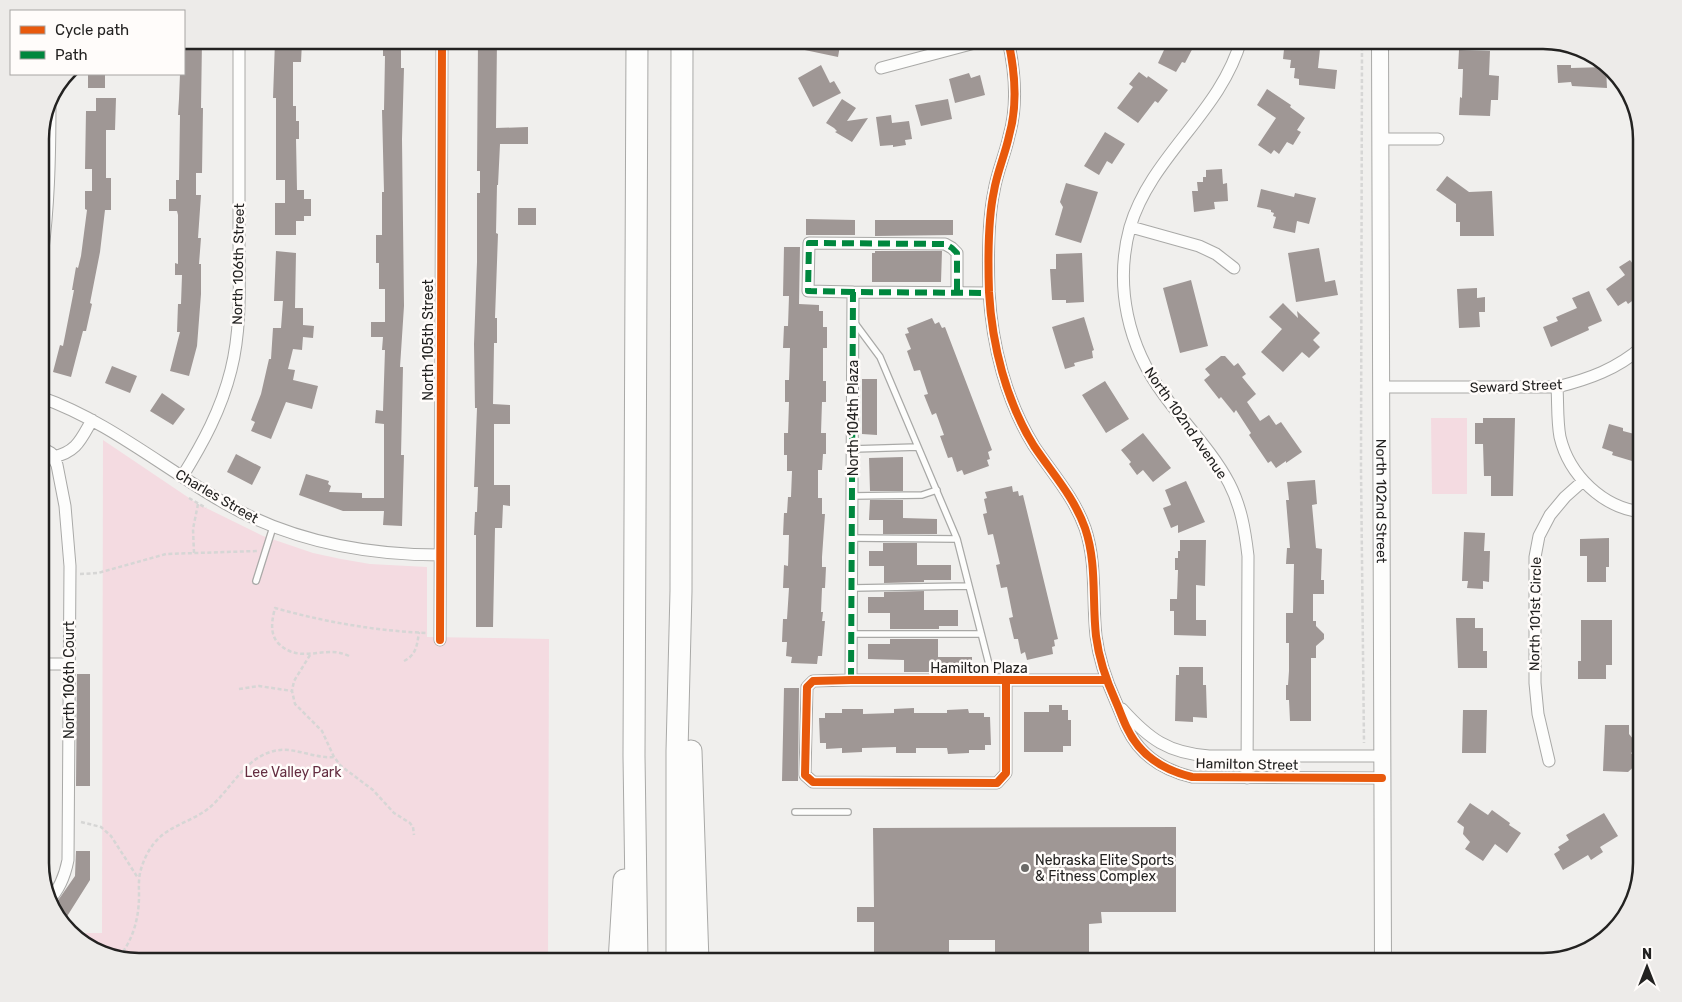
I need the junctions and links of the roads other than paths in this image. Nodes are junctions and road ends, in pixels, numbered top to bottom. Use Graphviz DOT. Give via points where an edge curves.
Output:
graph roads {
  1 [pos="239,49"];
  2 [pos="442,49"];
  3 [pos="637,49"];
  4 [pos="682,49"];
  5 [pos="952,49"];
  6 [pos="1010,49"];
  7 [pos="1238,49"];
  8 [pos="1380,49"];
  9 [pos="881,68"];
  10 [pos="50,122"];
  11 [pos="1380,139"];
  12 [pos="1438,139"];
  13 [pos="49,195"];
  14 [pos="1131,227"];
  15 [pos="1234,268"];
  16 [pos="853,292"];
  17 [pos="957,292"];
  18 [pos="989,292"];
  19 [pos="853,320"];
  20 [pos="1633,355"];
  21 [pos="1557,386"];
  22 [pos="1380,387"];
  23 [pos="49,400"];
  24 [pos="92,420"];
  25 [pos="918,447"];
  26 [pos="852,449"];
  27 [pos="49,452"];
  28 [pos="53,457"];
  29 [pos="182,477"];
  30 [pos="1583,482"];
  31 [pos="937,490"];
  32 [pos="852,496"];
  33 [pos="1633,510"];
  34 [pos="272,526"];
  35 [pos="852,538"];
  36 [pos="957,539"];
  37 [pos="440,555"];
  38 [pos="256,581"];
  39 [pos="969,586"];
  40 [pos="852,588"];
  41 [pos="681,591"];
  42 [pos="852,634"];
  43 [pos="981,634"];
  44 [pos="440,637"];
  45 [pos="49,664"];
  46 [pos="69,664"];
  47 [pos="851,680"];
  48 [pos="993,680"];
  49 [pos="1006,680"];
  50 [pos="1106,680"];
  51 [pos="1117,704"];
  52 [pos="1247,755"];
  53 [pos="634,756"];
  54 [pos="1382,756"];
  55 [pos="1549,761"];
  56 [pos="1247,778"];
  57 [pos="1382,778"];
  58 [pos="795,812"];
  59 [pos="848,812"];
  60 [pos="55,894"];
  61 [pos="620,953"];
  62 [pos="637,953"];
  63 [pos="677,953"];
  64 [pos="698,953"];
  65 [pos="1383,953"];
  1 -- 29 [label="street, North 106th Street" via="237,332 221,404"];
  2 -- 37 [label="street, North 105th Street"];
  3 -- 53 [label="highway"];
  4 -- 41 [label="highway"];
  5 -- 9 [label="street"];
  6 -- 18 [label="street" via="1014,76 1013,116 992,202"];
  7 -- 14 [label="street, North 102nd Avenue" via="1214,98 1161,167"];
  8 -- 11 [label="main road, North 102nd Street"];
  10 -- 13 [label="street"];
  11 -- 12 [label="street"];
  11 -- 22 [label="main road, North 102nd Street"];
  14 -- 15 [label="street" via="1199,246"];
  14 -- 52 [label="street, North 102nd Avenue" via="1123,283 1129,323 1138,350 1163,394 1222,471 1243,522 1248,556"];
  16 -- 17 [label="street"];
  16 -- 17 [label="street" via="808,291 809,243 945,244 957,253"];
  16 -- 19 [label="street, North 104th Plaza"];
  17 -- 18 [label="street"];
  18 -- 50 [label="street" via="998,359 1011,398 1033,444 1069,494 1088,537 1094,572 1097,643"];
  19 -- 25 [label="lane" via="880,357"];
  19 -- 26 [label="street, North 104th Plaza"];
  20 -- 21 [label="street, Seward Street" via="1583,380"];
  21 -- 22 [label="street, Seward Street"];
  21 -- 30 [label="street" via="1562,446"];
  22 -- 54 [label="main road, North 102nd Street"];
  23 -- 24 [label="street, Charles Street"];
  24 -- 28 [label="street" via="76,445 66,454"];
  24 -- 29 [label="street, Charles Street"];
  25 -- 26 [label="lane"];
  25 -- 31 [label="lane"];
  26 -- 32 [label="street, North 104th Plaza"];
  27 -- 28 [label="street"];
  28 -- 46 [label="street, North 106th Court" via="58,465 63,491 70,575"];
  29 -- 34 [label="street, Charles Street" via="236,510"];
  30 -- 33 [label="street" via="1606,499"];
  30 -- 55 [label="street, North 101st Circle" via="1550,515 1539,536 1535,557 1535,684"];
  31 -- 32 [label="lane" via="922,495"];
  31 -- 36 [label="lane"];
  32 -- 35 [label="street, North 104th Plaza"];
  34 -- 37 [label="street, Charles Street" via="352,548 394,554"];
  34 -- 38 [label="lane"];
  35 -- 36 [label="lane"];
  35 -- 40 [label="street, North 104th Plaza"];
  36 -- 39 [label="lane"];
  37 -- 44 [label="street, North 105th Street"];
  39 -- 40 [label="lane"];
  39 -- 43 [label="lane"];
  40 -- 42 [label="street, North 104th Plaza"];
  41 -- 63 [label="highway"];
  41 -- 64 [label="highway" via="693,795"];
  42 -- 43 [label="lane"];
  42 -- 47 [label="street, North 104th Plaza"];
  43 -- 48 [label="lane"];
  45 -- 46 [label="street"];
  46 -- 60 [label="street, North 106th Court" via="68,860 66,872"];
  47 -- 48 [label="street, Hamilton Plaza"];
  47 -- 49 [label="street, Hamilton Plaza" via="813,681 807,687 805,775 813,782 997,783 1006,773"];
  48 -- 49 [label="street, Hamilton Plaza"];
  49 -- 50 [label="street, Hamilton Plaza"];
  50 -- 51 [label="street"];
  51 -- 52 [label="street, Hamilton Street" via="1138,727 1170,748 1186,754"];
  51 -- 56 [label="street, Hamilton Street" via="1137,746 1159,765 1192,777"];
  52 -- 54 [label="street, Hamilton Street"];
  52 -- 56 [label="street, North 102nd Avenue"];
  53 -- 61 [label="highway"];
  53 -- 62 [label="highway"];
  54 -- 57 [label="main road, North 102nd Street"];
  56 -- 57 [label="street, Hamilton Street"];
  57 -- 65 [label="main road, North 102nd Street"];
  58 -- 59 [label="lane"];
}
